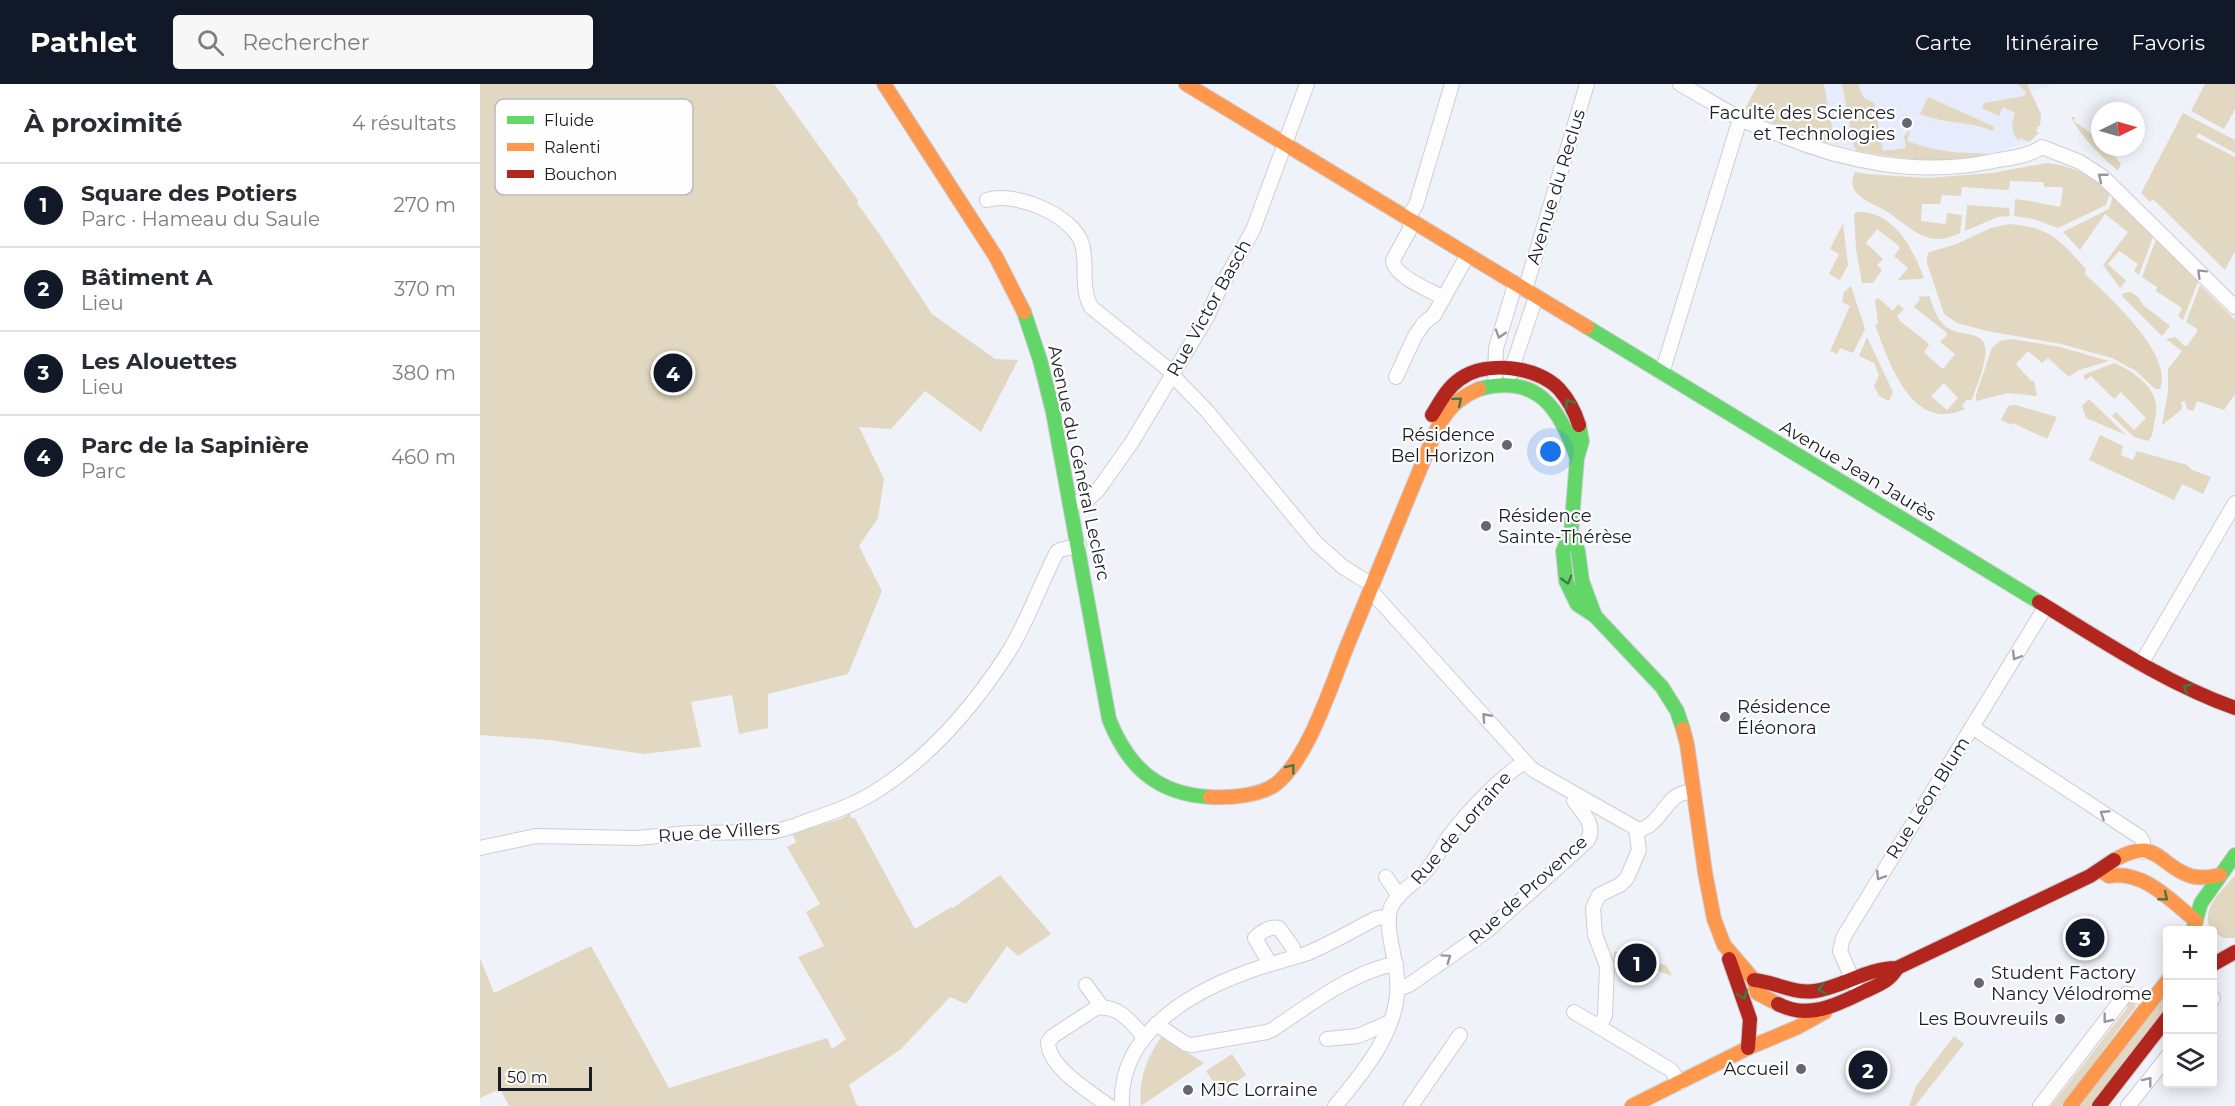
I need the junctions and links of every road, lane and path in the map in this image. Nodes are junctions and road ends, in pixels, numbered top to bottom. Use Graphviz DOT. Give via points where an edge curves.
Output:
graph roads {
  1 [pos="884,84"];
  2 [pos="1186,84"];
  3 [pos="1307,84"];
  4 [pos="1452,84"];
  5 [pos="1587,84"];
  6 [pos="1680,84"];
  7 [pos="1740,119"];
  8 [pos="1285,144"];
  9 [pos="987,200"];
  10 [pos="1410,221"];
  11 [pos="1467,256"];
  12 [pos="1525,291"];
  13 [pos="1444,298"];
  14 [pos="2235,308"];
  15 [pos="1494,367"];
  16 [pos="1513,368"];
  17 [pos="1662,373"];
  18 [pos="1172,374"];
  19 [pos="1396,377"];
  20 [pos="1500,385"];
  21 [pos="1577,458"];
  22 [pos="2235,503"];
  23 [pos="1071,504"];
  24 [pos="1079,545"];
  25 [pos="1367,586"];
  26 [pos="2046,606"];
  27 [pos="2141,664"];
  28 [pos="2235,708"];
  29 [pos="1972,728"];
  30 [pos="1525,762"];
  31 [pos="1694,790"];
  32 [pos="1577,795"];
  33 [pos="1636,830"];
  34 [pos="480,848"];
  35 [pos="2142,852"];
  36 [pos="2235,855"];
  37 [pos="2100,870"];
  38 [pos="2131,874"];
  39 [pos="2220,875"];
  40 [pos="1386,877"];
  41 [pos="1399,896"];
  42 [pos="1389,917"];
  43 [pos="2194,926"];
  44 [pos="2195,926"];
  45 [pos="1724,945"];
  46 [pos="2217,947"];
  47 [pos="2235,952"];
  48 [pos="1295,956"];
  49 [pos="2217,962"];
  50 [pos="1270,964"];
  51 [pos="1396,964"];
  52 [pos="1897,968"];
  53 [pos="1755,980"];
  54 [pos="1852,980"];
  55 [pos="1086,985"];
  56 [pos="2163,986"];
  57 [pos="1398,989"];
  58 [pos="1791,991"];
  59 [pos="1859,995"];
  60 [pos="2153,999"];
  61 [pos="1838,1004"];
  62 [pos="1102,1007"];
  63 [pos="1785,1008"];
  64 [pos="1574,1012"];
  65 [pos="1390,1022"];
  66 [pos="2163,1023"];
  67 [pos="1156,1024"];
  68 [pos="1599,1027"];
  69 [pos="1460,1035"];
  70 [pos="1144,1037"];
  71 [pos="1327,1039"];
  72 [pos="1768,1040"];
  73 [pos="1748,1048"];
  74 [pos="2163,1062"];
  75 [pos="1680,1083"];
  76 [pos="1109,1106"];
  77 [pos="1122,1106"];
  78 [pos="1335,1106"];
  79 [pos="1411,1106"];
  80 [pos="1632,1106"];
  81 [pos="2040,1106"];
  82 [pos="2070,1106"];
  83 [pos="2099,1106"];
  84 [pos="2128,1106"];
  1 -- 23 [label="main road, Avenue du Général Leclerc" via="996,257 1022,306 1040,355"];
  2 -- 8 [label="main road, Avenue Jean Jaurès"];
  3 -- 8 [label="street, Rue Victor Basch"];
  4 -- 10 [label="street"];
  5 -- 12 [label="street, Avenue du Reclus"];
  6 -- 7 [label="street"];
  14 -- 7 [label="street, one-way" via="2103,177 2080,162 2042,147 1978,164 1882,164 1814,148"];
  7 -- 17 [label="street"];
  8 -- 10 [label="main road, Avenue Jean Jaurès"];
  8 -- 18 [label="street, Rue Victor Basch" via="1253,230"];
  9 -- 18 [label="street" via="999,198 1043,207 1075,231 1083,248 1085,293 1091,307"];
  10 -- 11 [label="main road, Avenue Jean Jaurès"];
  10 -- 13 [label="street" via="1393,266"];
  11 -- 12 [label="main road, Avenue Jean Jaurès"];
  11 -- 13 [label="street"];
  12 -- 15 [label="street, Avenue du Reclus, one-way" via="1496,348"];
  12 -- 16 [label="street, Avenue du Reclus"];
  12 -- 17 [label="main road, Avenue Jean Jaurès"];
  13 -- 19 [label="street" via="1415,336"];
  15 -- 16 [label="main road, Avenue du Général Leclerc"];
  15 -- 20 [label="street, Avenue du Reclus"];
  15 -- 25 [label="main road, Avenue du Général Leclerc" via="1470,373 1441,399 1427,425"];
  16 -- 20 [label="street, Avenue du Reclus"];
  21 -- 16 [label="main road, Avenue du Général Leclerc, one-way" via="1582,441 1579,424 1566,399 1542,377"];
  17 -- 26 [label="main road, Avenue Jean Jaurès"];
  18 -- 23 [label="street, Rue Victor Basch" via="1098,490 1088,499"];
  18 -- 25 [label="street" via="1316,543"];
  20 -- 21 [label="main road, Avenue du Général Leclerc" via="1530,390 1550,403 1563,422"];
  25 -- 20 [label="main road, Avenue du Général Leclerc, one-way" via="1445,413 1468,393"];
  21 -- 31 [label="main road, Avenue du Général Leclerc" via="1571,533 1563,551 1566,581 1577,604 1595,616 1672,701 1684,731"];
  22 -- 27 [label="street"];
  23 -- 24 [label="main road, Avenue du Général Leclerc"];
  24 -- 25 [label="main road, Avenue du Général Leclerc" via="1109,719 1123,751 1147,777 1167,789 1194,797 1242,795 1281,761 1308,714"];
  24 -- 34 [label="street, Rue de Villers" via="1057,552 1007,654 954,725 873,794 823,816 771,832 637,838 536,836"];
  30 -- 25 [label="street, one-way"];
  26 -- 27 [label="main road, Avenue Jean Jaurès"];
  26 -- 29 [label="street, Rue Léon Blum, one-way"];
  28 -- 27 [label="main road, Avenue Jean Jaurès, one-way" via="2204,697"];
  35 -- 29 [label="street, one-way" via="2144,842 2140,837"];
  29 -- 54 [label="street, Rue Léon Blum, one-way" via="1843,938 1840,951"];
  30 -- 32 [label="street"];
  30 -- 41 [label="street, Rue de Lorraine" via="1509,771 1450,835 1424,874"];
  31 -- 33 [label="street" via="1676,797 1652,824"];
  31 -- 45 [label="main road, Avenue du Général Leclerc" via="1707,887"];
  32 -- 33 [label="street"];
  57 -- 32 [label="street, Rue de Provence, one-way" via="1488,930 1587,841 1591,831 1574,801"];
  33 -- 68 [label="street" via="1639,850 1628,878 1599,895 1593,908 1594,935 1607,966 1605,1016"];
  35 -- 37 [label="main road, Avenue du Général Leclerc" via="2108,862"];
  35 -- 38 [label="main road"];
  35 -- 39 [label="main road" via="2162,855 2192,877"];
  36 -- 39 [label="main road"];
  37 -- 38 [label="main road" via="2109,876"];
  37 -- 52 [label="main road, Avenue du Général Leclerc"];
  38 -- 43 [label="main road, one-way"];
  39 -- 44 [label="main road" via="2201,903"];
  40 -- 41 [label="street, Rue de Lorraine"];
  41 -- 42 [label="street, Rue de Lorraine"];
  42 -- 48 [label="street" via="1377,918"];
  42 -- 51 [label="street"];
  45 -- 53 [label="main road, Avenue du Général Leclerc"];
  45 -- 73 [label="main road, one-way" via="1750,1019"];
  46 -- 47 [label="main road"];
  47 -- 49 [label="main road"];
  48 -- 50 [label="street"];
  48 -- 50 [label="street" via="1280,928 1272,927 1255,938"];
  50 -- 67 [label="street" via="1208,988"];
  51 -- 57 [label="street"];
  51 -- 67 [label="street" via="1372,969 1267,1032 1192,1045"];
  52 -- 54 [label="main road, Avenue du Général Leclerc" via="1884,968"];
  52 -- 59 [label="main road, Avenue du Général Leclerc" via="1891,979"];
  53 -- 58 [label="main road, Avenue du Général Leclerc" via="1768,980"];
  53 -- 63 [label="main road, Avenue du Général Leclerc" via="1757,993"];
  54 -- 58 [label="main road, Avenue du Général Leclerc, one-way" via="1814,991"];
  54 -- 59 [label="street, Rue Léon Blum"];
  55 -- 62 [label="street"];
  56 -- 60 [label="main road"];
  57 -- 65 [label="street"];
  58 -- 63 [label="main road"];
  59 -- 61 [label="main road, Avenue du Général Leclerc"];
  60 -- 81 [label="street, one-way" via="2126,994"];
  60 -- 82 [label="main road"];
  61 -- 63 [label="main road, Avenue du Général Leclerc" via="1810,1011"];
  61 -- 72 [label="main road"];
  62 -- 70 [label="street" via="1124,1015"];
  62 -- 76 [label="street" via="1053,1036 1048,1047 1060,1067"];
  63 -- 72 [label="main road"];
  64 -- 68 [label="street"];
  65 -- 71 [label="street" via="1358,1036"];
  65 -- 78 [label="street" via="1382,1041"];
  66 -- 83 [label="main road"];
  67 -- 70 [label="street"];
  68 -- 75 [label="street" via="1671,1070"];
  69 -- 79 [label="street"];
  70 -- 77 [label="street" via="1128,1067"];
  72 -- 73 [label="main road"];
  73 -- 75 [label="main road"];
  84 -- 74 [label="street, one-way"];
  75 -- 80 [label="main road"];
}
